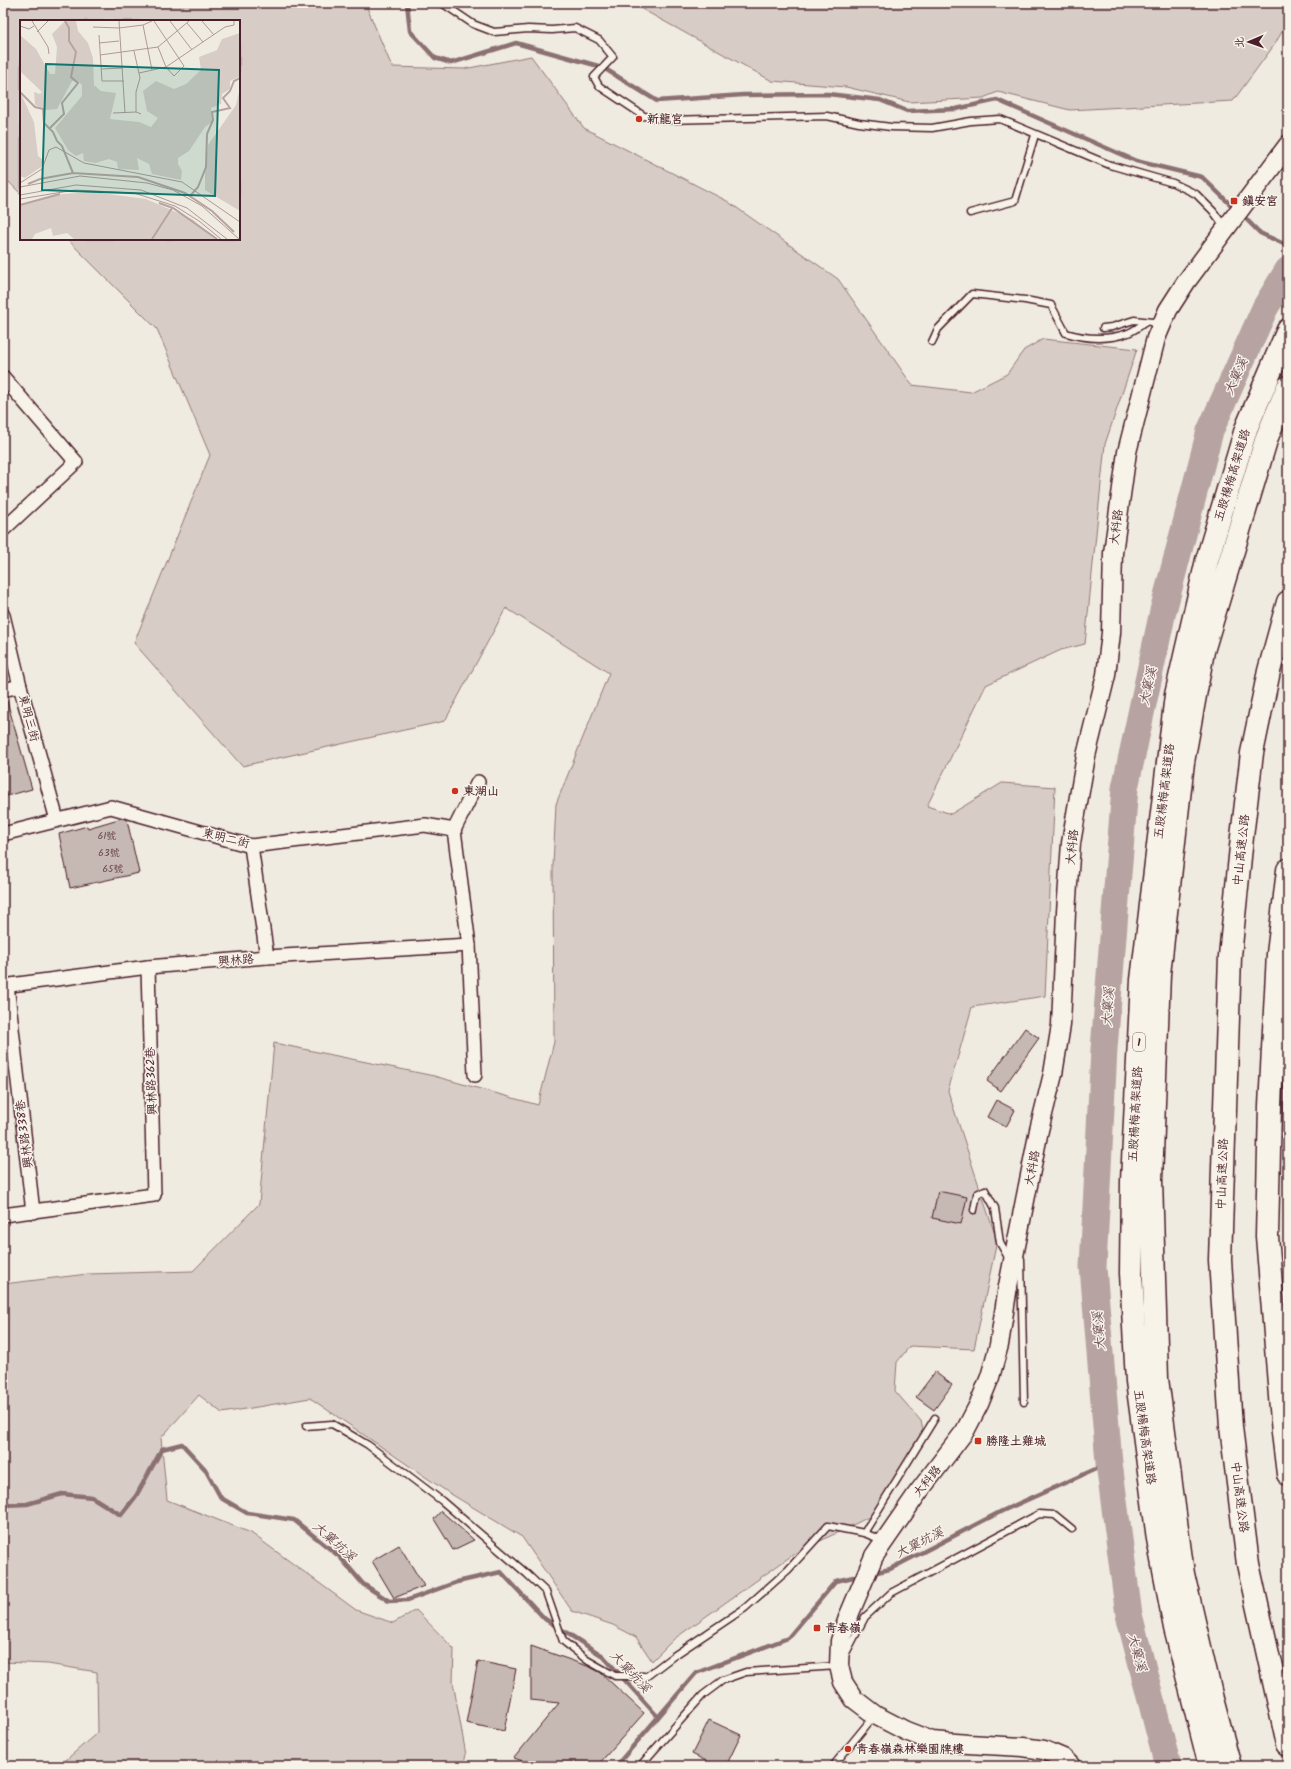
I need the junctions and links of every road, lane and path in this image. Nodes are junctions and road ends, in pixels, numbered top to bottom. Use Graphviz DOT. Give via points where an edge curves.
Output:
graph roads {
  1 [pos="442,3"];
  2 [pos="1035,135"];
  3 [pos="1288,145"];
  4 [pos="970,213"];
  5 [pos="1227,225"];
  6 [pos="1154,322"];
  7 [pos="1103,328"];
  8 [pos="1288,330"];
  9 [pos="932,342"];
  10 [pos="3,377"];
  11 [pos="1288,387"];
  12 [pos="3,530"];
  13 [pos="1288,602"];
  14 [pos="3,615"];
  15 [pos="20,686"];
  16 [pos="3,690"];
  17 [pos="478,782"];
  18 [pos="57,820"];
  19 [pos="454,830"];
  20 [pos="3,834"];
  21 [pos="251,846"];
  22 [pos="1288,870"];
  23 [pos="469,946"];
  24 [pos="267,957"];
  25 [pos="148,966"];
  26 [pos="5,986"];
  27 [pos="475,1075"];
  28 [pos="974,1210"];
  29 [pos="33,1212"];
  30 [pos="3,1215"];
  31 [pos="1020,1225"];
  32 [pos="1012,1263"];
  33 [pos="1024,1402"];
  34 [pos="935,1418"];
  35 [pos="306,1426"];
  36 [pos="1288,1474"];
  37 [pos="1072,1529"];
  38 [pos="864,1533"];
  39 [pos="878,1548"];
  40 [pos="839,1666"];
  41 [pos="875,1715"];
  42 [pos="1288,1745"];
  43 [pos="640,1766"];
  44 [pos="833,1766"];
  45 [pos="1071,1766"];
  46 [pos="1210,1766"];
  47 [pos="1230,1766"];
  1 -- 2 [label="lane" via="473,24 494,32 528,28 575,28 599,40 613,57 594,76 599,86 644,116 667,120 828,116 891,127 932,128 1000,119"];
  2 -- 4 [label="lane" via="1015,201"];
  2 -- 5 [label="lane" via="1110,166 1173,183 1196,194"];
  3 -- 5 [label="street, 大科路"];
  5 -- 6 [label="street, 大科路" via="1168,310"];
  6 -- 7 [label="lane" via="1134,320"];
  6 -- 9 [label="lane" via="1129,333 1105,338 1080,338 1066,333 1050,305 972,294 938,329"];
  6 -- 31 [label="street, 大科路" via="1156,338 1124,468 1113,553 1111,633 1106,675 1086,756 1071,843 1061,1025 1053,1074"];
  8 -- 46 [label="highway, 五股楊梅高架道路 / 1" via="1246,429 1207,560 1176,695 1142,980 1132,1189 1131,1273 1137,1381 1160,1547 1175,1628"];
  10 -- 12 [label="street" via="76,462"];
  11 -- 47 [label="highway, 五股楊梅高架道路 / 1" via="1267,437 1203,651 1184,762 1159,982 1151,1180 1157,1379 1183,1574"];
  13 -- 42 [label="highway, 中山高速公路" via="1269,671 1252,753 1241,844 1230,956 1220,1260 1231,1427 1248,1564"];
  14 -- 15 [label="street, 東明三街"];
  15 -- 16 [label="street"];
  15 -- 18 [label="street, 東明三街"];
  17 -- 19 [label="street"];
  18 -- 20 [label="street, 東明二街"];
  18 -- 21 [label="street, 東明二街" via="111,807"];
  19 -- 21 [label="street, 東明二街" via="425,825"];
  19 -- 23 [label="street"];
  21 -- 24 [label="street"];
  22 -- 36 [label="highway" via="1278,954 1270,1106 1267,1236"];
  23 -- 24 [label="street, 興林路"];
  23 -- 27 [label="street"];
  24 -- 25 [label="street, 興林路"];
  25 -- 26 [label="street, 興林路"];
  25 -- 29 [label="street, 興林路362巷" via="154,1195"];
  26 -- 29 [label="street, 興林路338巷"];
  28 -- 32 [label="lane" via="977,1194 985,1190 995,1208 1000,1243"];
  29 -- 30 [label="street"];
  31 -- 32 [label="street, 大科路"];
  31 -- 33 [label="lane"];
  32 -- 39 [label="street, 大科路" via="999,1345 979,1404 965,1431"];
  34 -- 38 [label="lane"];
  35 -- 38 [label="lane" via="332,1424 368,1445 442,1501 546,1592 563,1641 587,1660 615,1676 647,1676 745,1608 788,1570 828,1526"];
  37 -- 40 [label="lane" via="1055,1515 1039,1514 891,1592 865,1617"];
  38 -- 39 [label="lane"];
  39 -- 40 [label="street, 大科路" via="840,1641"];
  40 -- 41 [label="street" via="843,1682 854,1698"];
  40 -- 43 [label="lane" via="746,1672 723,1680 703,1695"];
  41 -- 44 [label="lane"];
  41 -- 45 [label="street" via="932,1741 1044,1750 1062,1758"];
}
